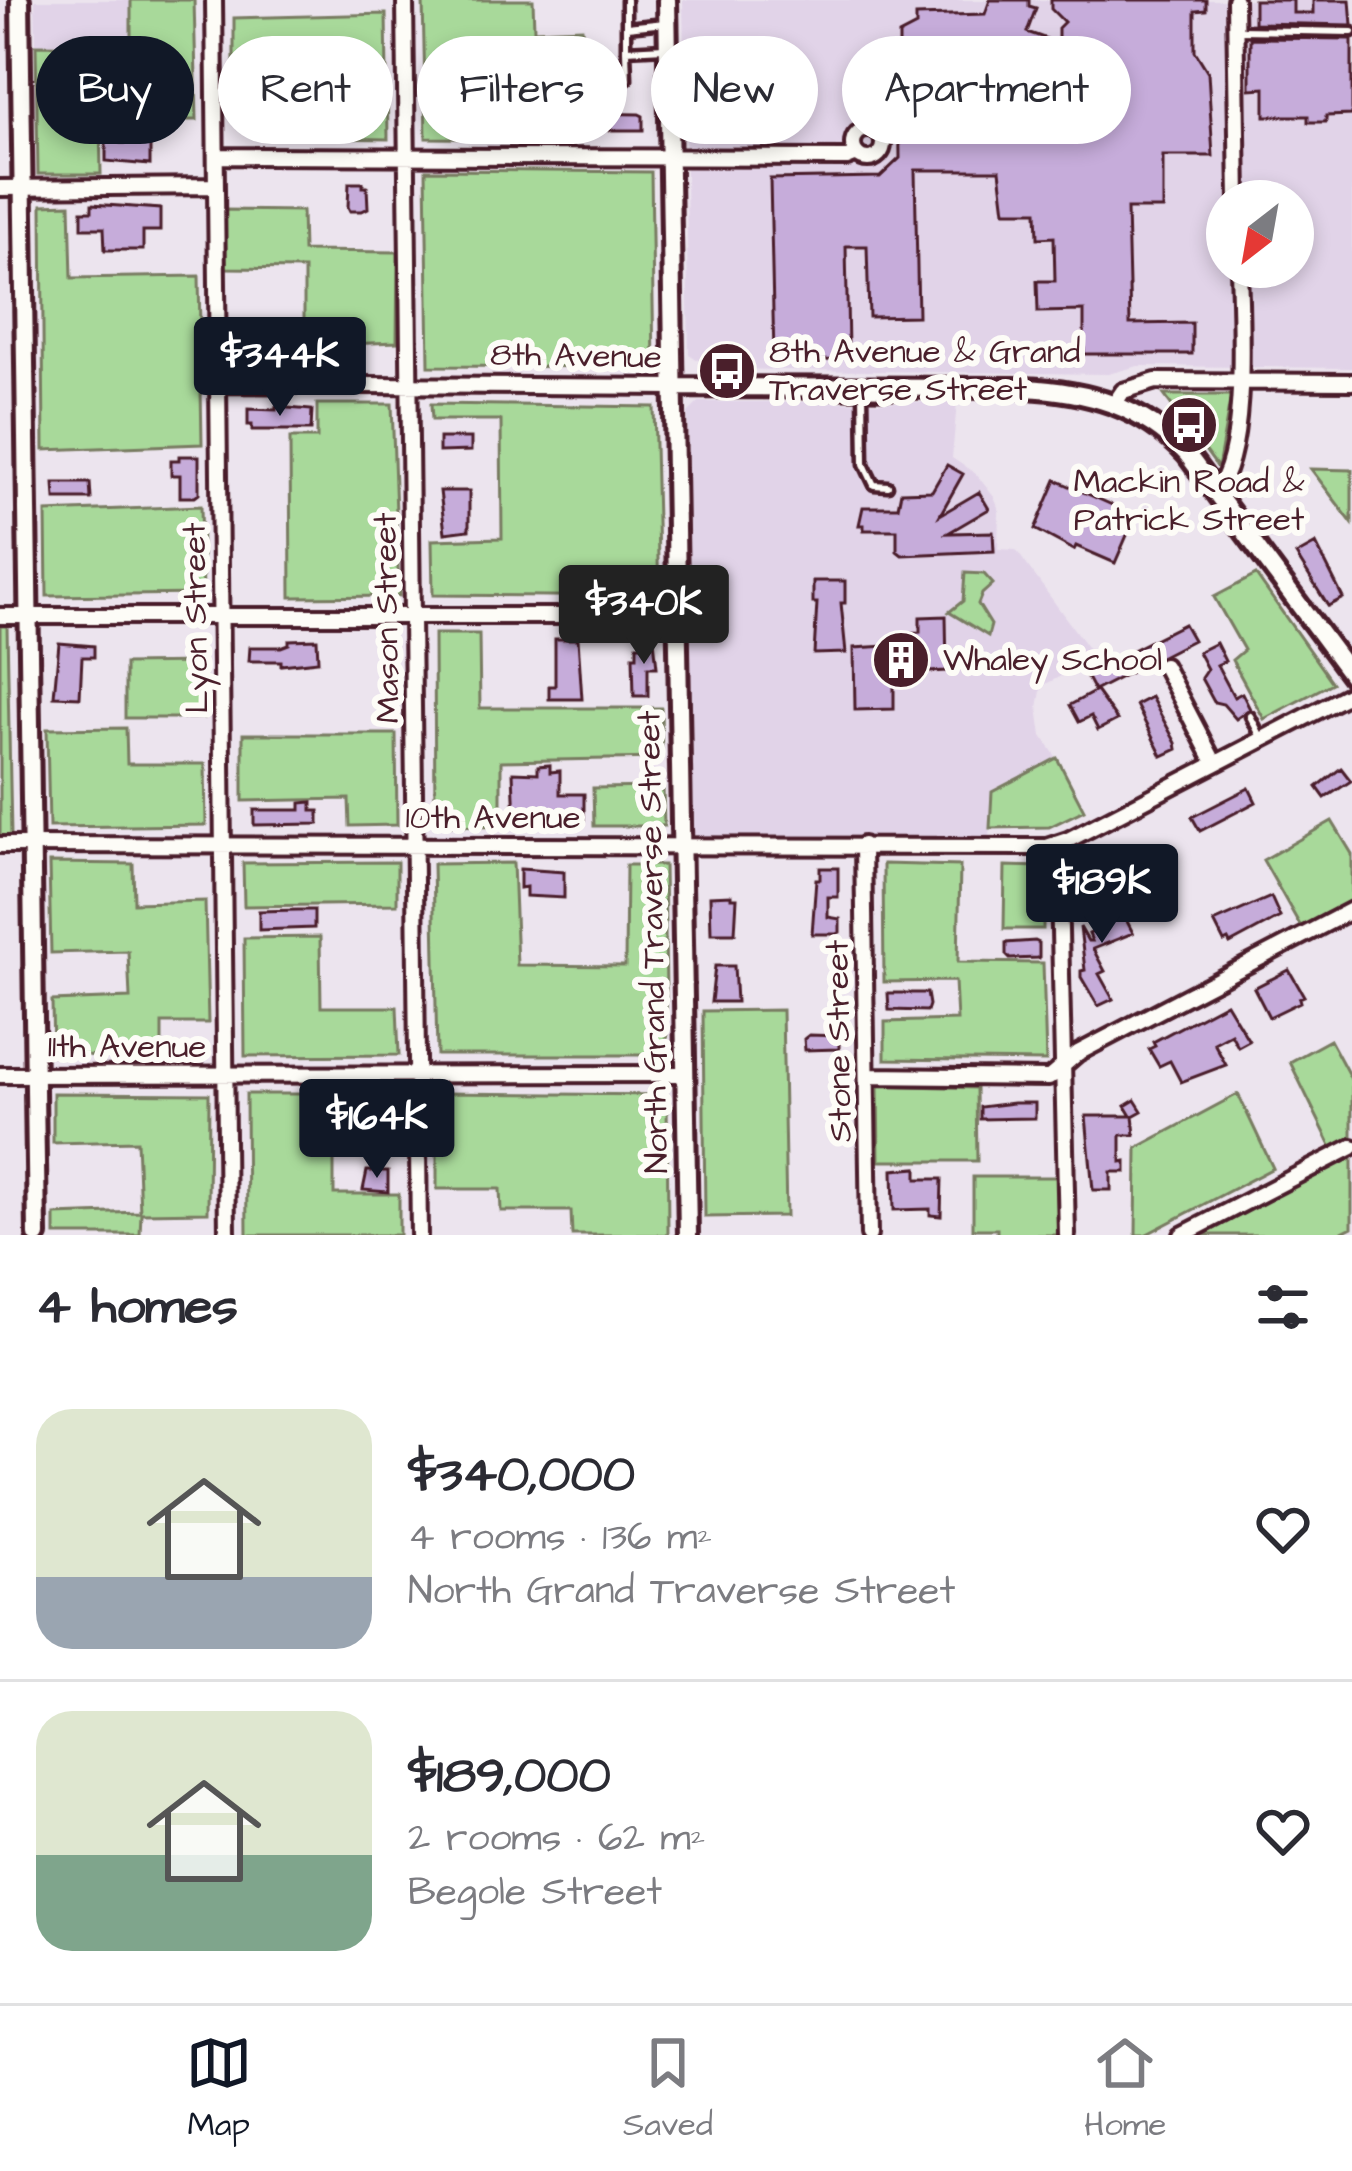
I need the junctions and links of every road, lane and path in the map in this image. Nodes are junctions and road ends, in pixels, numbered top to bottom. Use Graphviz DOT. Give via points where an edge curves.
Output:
graph roads {
  1 [pos="20,0"];
  2 [pos="214,0"];
  3 [pos="405,0"];
  4 [pos="626,0"];
  5 [pos="667,0"];
  6 [pos="1235,0"];
  7 [pos="667,23"];
  8 [pos="627,27"];
  9 [pos="1235,30"];
  10 [pos="1352,32"];
  11 [pos="627,36"];
  12 [pos="668,36"];
  13 [pos="669,144"];
  14 [pos="857,154"];
  15 [pos="216,156"];
  16 [pos="407,156"];
  17 [pos="669,157"];
  18 [pos="1238,180"];
  19 [pos="216,186"];
  20 [pos="0,188"];
  21 [pos="23,188"];
  22 [pos="1239,288"];
  23 [pos="1240,381"];
  24 [pos="1352,382"];
  25 [pos="220,384"];
  26 [pos="410,385"];
  27 [pos="672,387"];
  28 [pos="863,388"];
  29 [pos="1115,403"];
  30 [pos="888,486"];
  31 [pos="1216,490"];
  32 [pos="414,614"];
  33 [pos="223,615"];
  34 [pos="0,616"];
  35 [pos="27,616"];
  36 [pos="678,616"];
  37 [pos="1164,666"];
  38 [pos="1352,676"];
  39 [pos="1352,693"];
  40 [pos="1250,716"];
  41 [pos="1262,740"];
  42 [pos="1215,764"];
  43 [pos="225,844"];
  44 [pos="416,844"];
  45 [pos="1058,844"];
  46 [pos="0,845"];
  47 [pos="30,845"];
  48 [pos="682,845"];
  49 [pos="863,845"];
  50 [pos="1352,910"];
  51 [pos="1064,1064"];
  52 [pos="226,1074"];
  53 [pos="418,1074"];
  54 [pos="686,1074"];
  55 [pos="0,1075"];
  56 [pos="34,1075"];
  57 [pos="867,1076"];
  58 [pos="1352,1147"];
  59 [pos="37,1235"];
  60 [pos="227,1235"];
  61 [pos="419,1235"];
  62 [pos="688,1235"];
  63 [pos="869,1235"];
  64 [pos="1067,1235"];
  65 [pos="1182,1235"];
  1 -- 21 [label="street"];
  2 -- 15 [label="street, Lyon Street"];
  3 -- 16 [label="street, Mason Street"];
  4 -- 8 [label="lane"];
  5 -- 7 [label="street, North Grand Traverse Street"];
  6 -- 9 [label="street"];
  7 -- 8 [label="lane"];
  7 -- 12 [label="street, North Grand Traverse Street"];
  8 -- 11 [label="lane"];
  9 -- 10 [label="lane"];
  9 -- 18 [label="street"];
  13 -- 17 [label="street, North Grand Traverse Street"];
  14 -- 17 [label="street"];
  15 -- 16 [label="street"];
  15 -- 19 [label="street, Lyon Street"];
  16 -- 17 [label="street"];
  16 -- 26 [label="street, Mason Street"];
  17 -- 27 [label="street, North Grand Traverse Street"];
  19 -- 21 [label="street"];
  19 -- 25 [label="street, Lyon Street"];
  20 -- 21 [label="street"];
  21 -- 35 [label="street"];
  22 -- 23 [label="street"];
  23 -- 24 [label="street"];
  23 -- 29 [label="street" via="1154,381 1123,391"];
  23 -- 31 [label="street" via="1227,473"];
  25 -- 26 [label="street, 8th Avenue"];
  25 -- 33 [label="street, Lyon Street"];
  26 -- 27 [label="street, 8th Avenue"];
  26 -- 32 [label="street, Mason Street"];
  27 -- 28 [label="street, 8th Avenue"];
  27 -- 36 [label="street, North Grand Traverse Street"];
  28 -- 29 [label="street, 8th Avenue" via="1045,389"];
  28 -- 30 [label="lane" via="865,472 874,485"];
  29 -- 31 [label="street" via="1161,429"];
  31 -- 38 [label="street"];
  32 -- 33 [label="street"];
  32 -- 36 [label="street"];
  32 -- 44 [label="street, Mason Street"];
  33 -- 35 [label="street"];
  33 -- 43 [label="street, Lyon Street"];
  34 -- 35 [label="street"];
  35 -- 47 [label="street"];
  36 -- 48 [label="street, North Grand Traverse Street"];
  37 -- 42 [label="street"];
  39 -- 41 [label="street"];
  40 -- 41 [label="lane"];
  41 -- 42 [label="street"];
  42 -- 45 [label="street"];
  43 -- 44 [label="street, 10th Avenue"];
  43 -- 47 [label="street, 10th Avenue"];
  43 -- 52 [label="street, Lyon Street"];
  44 -- 48 [label="street, 10th Avenue"];
  44 -- 53 [label="street, Mason Street"];
  45 -- 49 [label="street, 10th Avenue"];
  45 -- 51 [label="street"];
  46 -- 47 [label="street, 10th Avenue"];
  47 -- 56 [label="street"];
  48 -- 49 [label="street, 10th Avenue"];
  48 -- 54 [label="street, North Grand Traverse Street"];
  49 -- 57 [label="street, Stone Street"];
  50 -- 51 [label="street"];
  51 -- 57 [label="street" via="1042,1079"];
  51 -- 64 [label="street"];
  52 -- 53 [label="street, 11th Avenue"];
  52 -- 56 [label="street, 11th Avenue"];
  52 -- 60 [label="street, Lyon Street"];
  53 -- 54 [label="street, 11th Avenue"];
  53 -- 61 [label="street, Mason Street"];
  54 -- 62 [label="street, North Grand Traverse Street"];
  55 -- 56 [label="street, 11th Avenue"];
  56 -- 59 [label="street"];
  57 -- 63 [label="street, Stone Street"];
  58 -- 65 [label="street"];
}
